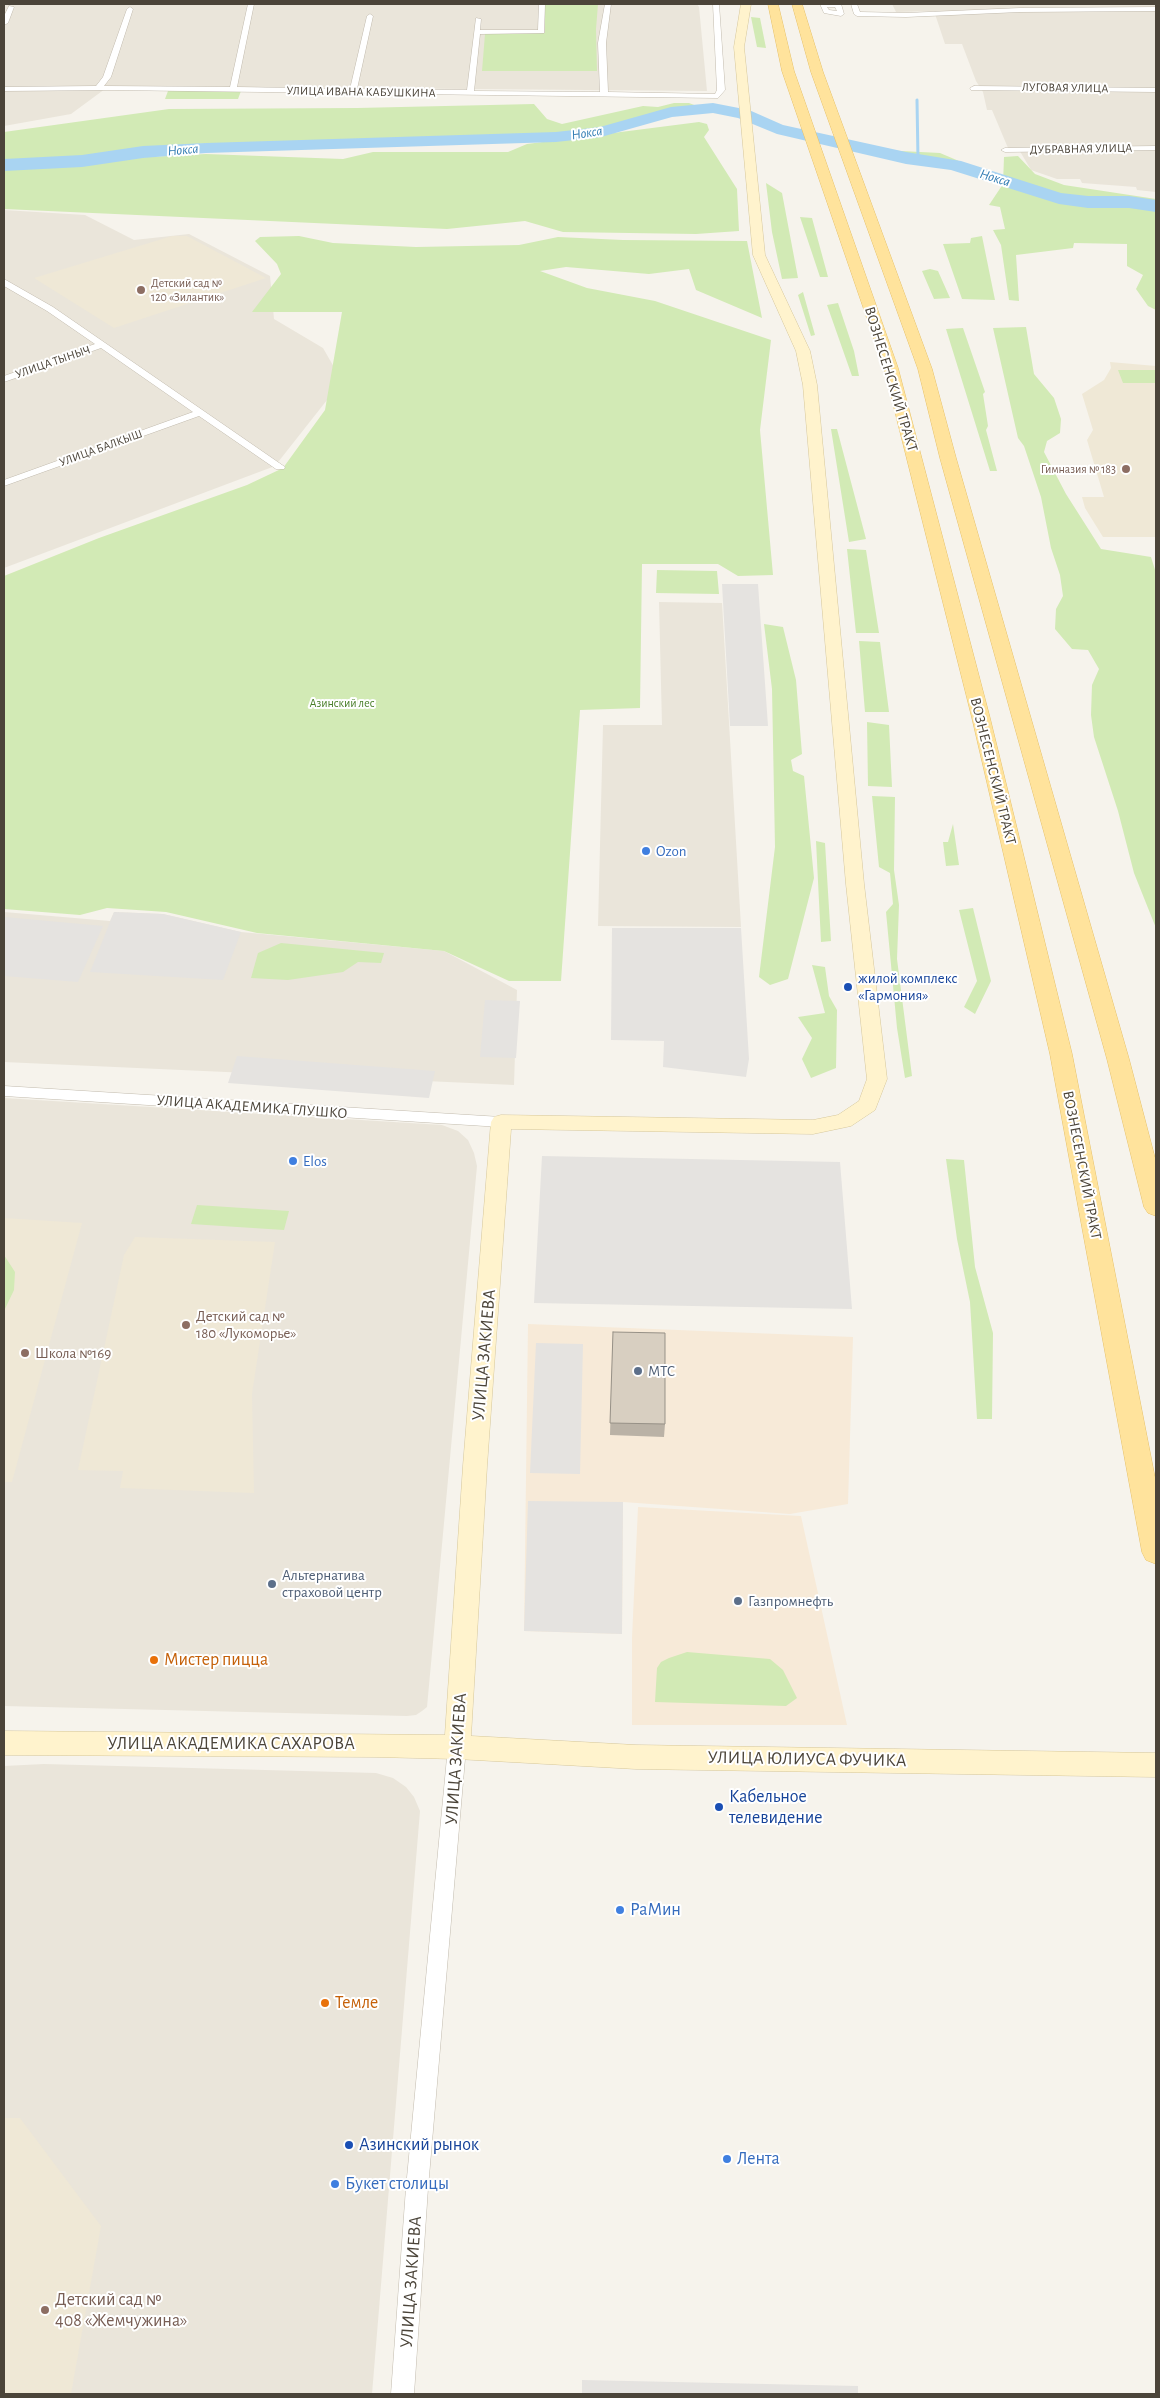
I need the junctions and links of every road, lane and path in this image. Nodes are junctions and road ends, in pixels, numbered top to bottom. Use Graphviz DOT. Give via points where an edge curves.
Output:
graph roads {
  1 [pos="251,4"];
  2 [pos="542,4"];
  3 [pos="608,4"];
  4 [pos="716,4"];
  5 [pos="746,4"];
  6 [pos="773,4"];
  7 [pos="797,4"];
  8 [pos="854,4"];
  9 [pos="11,7"];
  10 [pos="130,9"];
  11 [pos="1156,9"];
  12 [pos="370,16"];
  13 [pos="478,19"];
  14 [pos="4,23"];
  15 [pos="476,32"];
  16 [pos="98,88"];
  17 [pos="974,88"];
  18 [pos="4,89"];
  19 [pos="233,90"];
  20 [pos="1156,90"];
  21 [pos="353,92"];
  22 [pos="470,93"];
  23 [pos="604,93"];
  24 [pos="1156,148"];
  25 [pos="1005,150"];
  26 [pos="5,285"];
  27 [pos="102,345"];
  28 [pos="4,379"];
  29 [pos="198,413"];
  30 [pos="280,467"];
  31 [pos="4,483"];
  32 [pos="4,1091"];
  33 [pos="501,1122"];
  34 [pos="1156,1207"];
  35 [pos="1156,1552"];
  36 [pos="4,1743"];
  37 [pos="457,1747"];
  38 [pos="1144,1765"];
  39 [pos="402,2394"];
  1 -- 19 [label="street"];
  2 -- 15 [label="street" via="542,32"];
  3 -- 23 [label="street" via="602,43"];
  4 -- 23 [label="street, УЛИЦА ИВАНА КАБУШКИНА" via="721,90 718,96"];
  5 -- 33 [label="street" via="739,47 759,255 803,351 810,385 854,884 877,1079 868,1105 844,1121 813,1127"];
  6 -- 35 [label="main road, ВОЗНЕСЕНСКИЙ ТРАКТ" via="788,71 814,152 891,368 983,728 1061,1054"];
  7 -- 34 [label="main road, ВОЗНЕСЕНСКИЙ ТРАКТ" via="817,72 925,369 1118,1059"];
  8 -- 11 [label="street" via="856,14 906,15"];
  9 -- 14 [label="street"];
  10 -- 16 [label="street" via="107,77"];
  12 -- 21 [label="street"];
  13 -- 15 [label="street"];
  15 -- 22 [label="street"];
  16 -- 18 [label="street, УЛИЦА ИВАНА КАБУШКИНА"];
  16 -- 19 [label="street, УЛИЦА ИВАНА КАБУШКИНА"];
  17 -- 20 [label="street, ЛУГОВАЯ УЛИЦА"];
  19 -- 21 [label="street, УЛИЦА ИВАНА КАБУШКИНА"];
  21 -- 22 [label="street, УЛИЦА ИВАНА КАБУШКИНА"];
  22 -- 23 [label="street, УЛИЦА ИВАНА КАБУШКИНА"];
  24 -- 25 [label="street, ДУБРАВНАЯ УЛИЦА"];
  26 -- 27 [label="street" via="50,309"];
  27 -- 28 [label="street, УЛИЦА ТЫНЫЧ"];
  27 -- 29 [label="street"];
  29 -- 30 [label="street"];
  29 -- 31 [label="street, УЛИЦА БАЛКЫШ"];
  32 -- 33 [label="street, УЛИЦА АКАДЕМИКА ГЛУШКО"];
  33 -- 37 [label="street, УЛИЦА ЗАКИЕВА"];
  36 -- 37 [label="street, УЛИЦА АКАДЕМИКА САХАРОВА"];
  37 -- 38 [label="street, УЛИЦА ЮЛИУСА ФУЧИКА" via="636,1756"];
  37 -- 39 [label="street, УЛИЦА ЗАКИЕВА" via="417,2188"];
}
